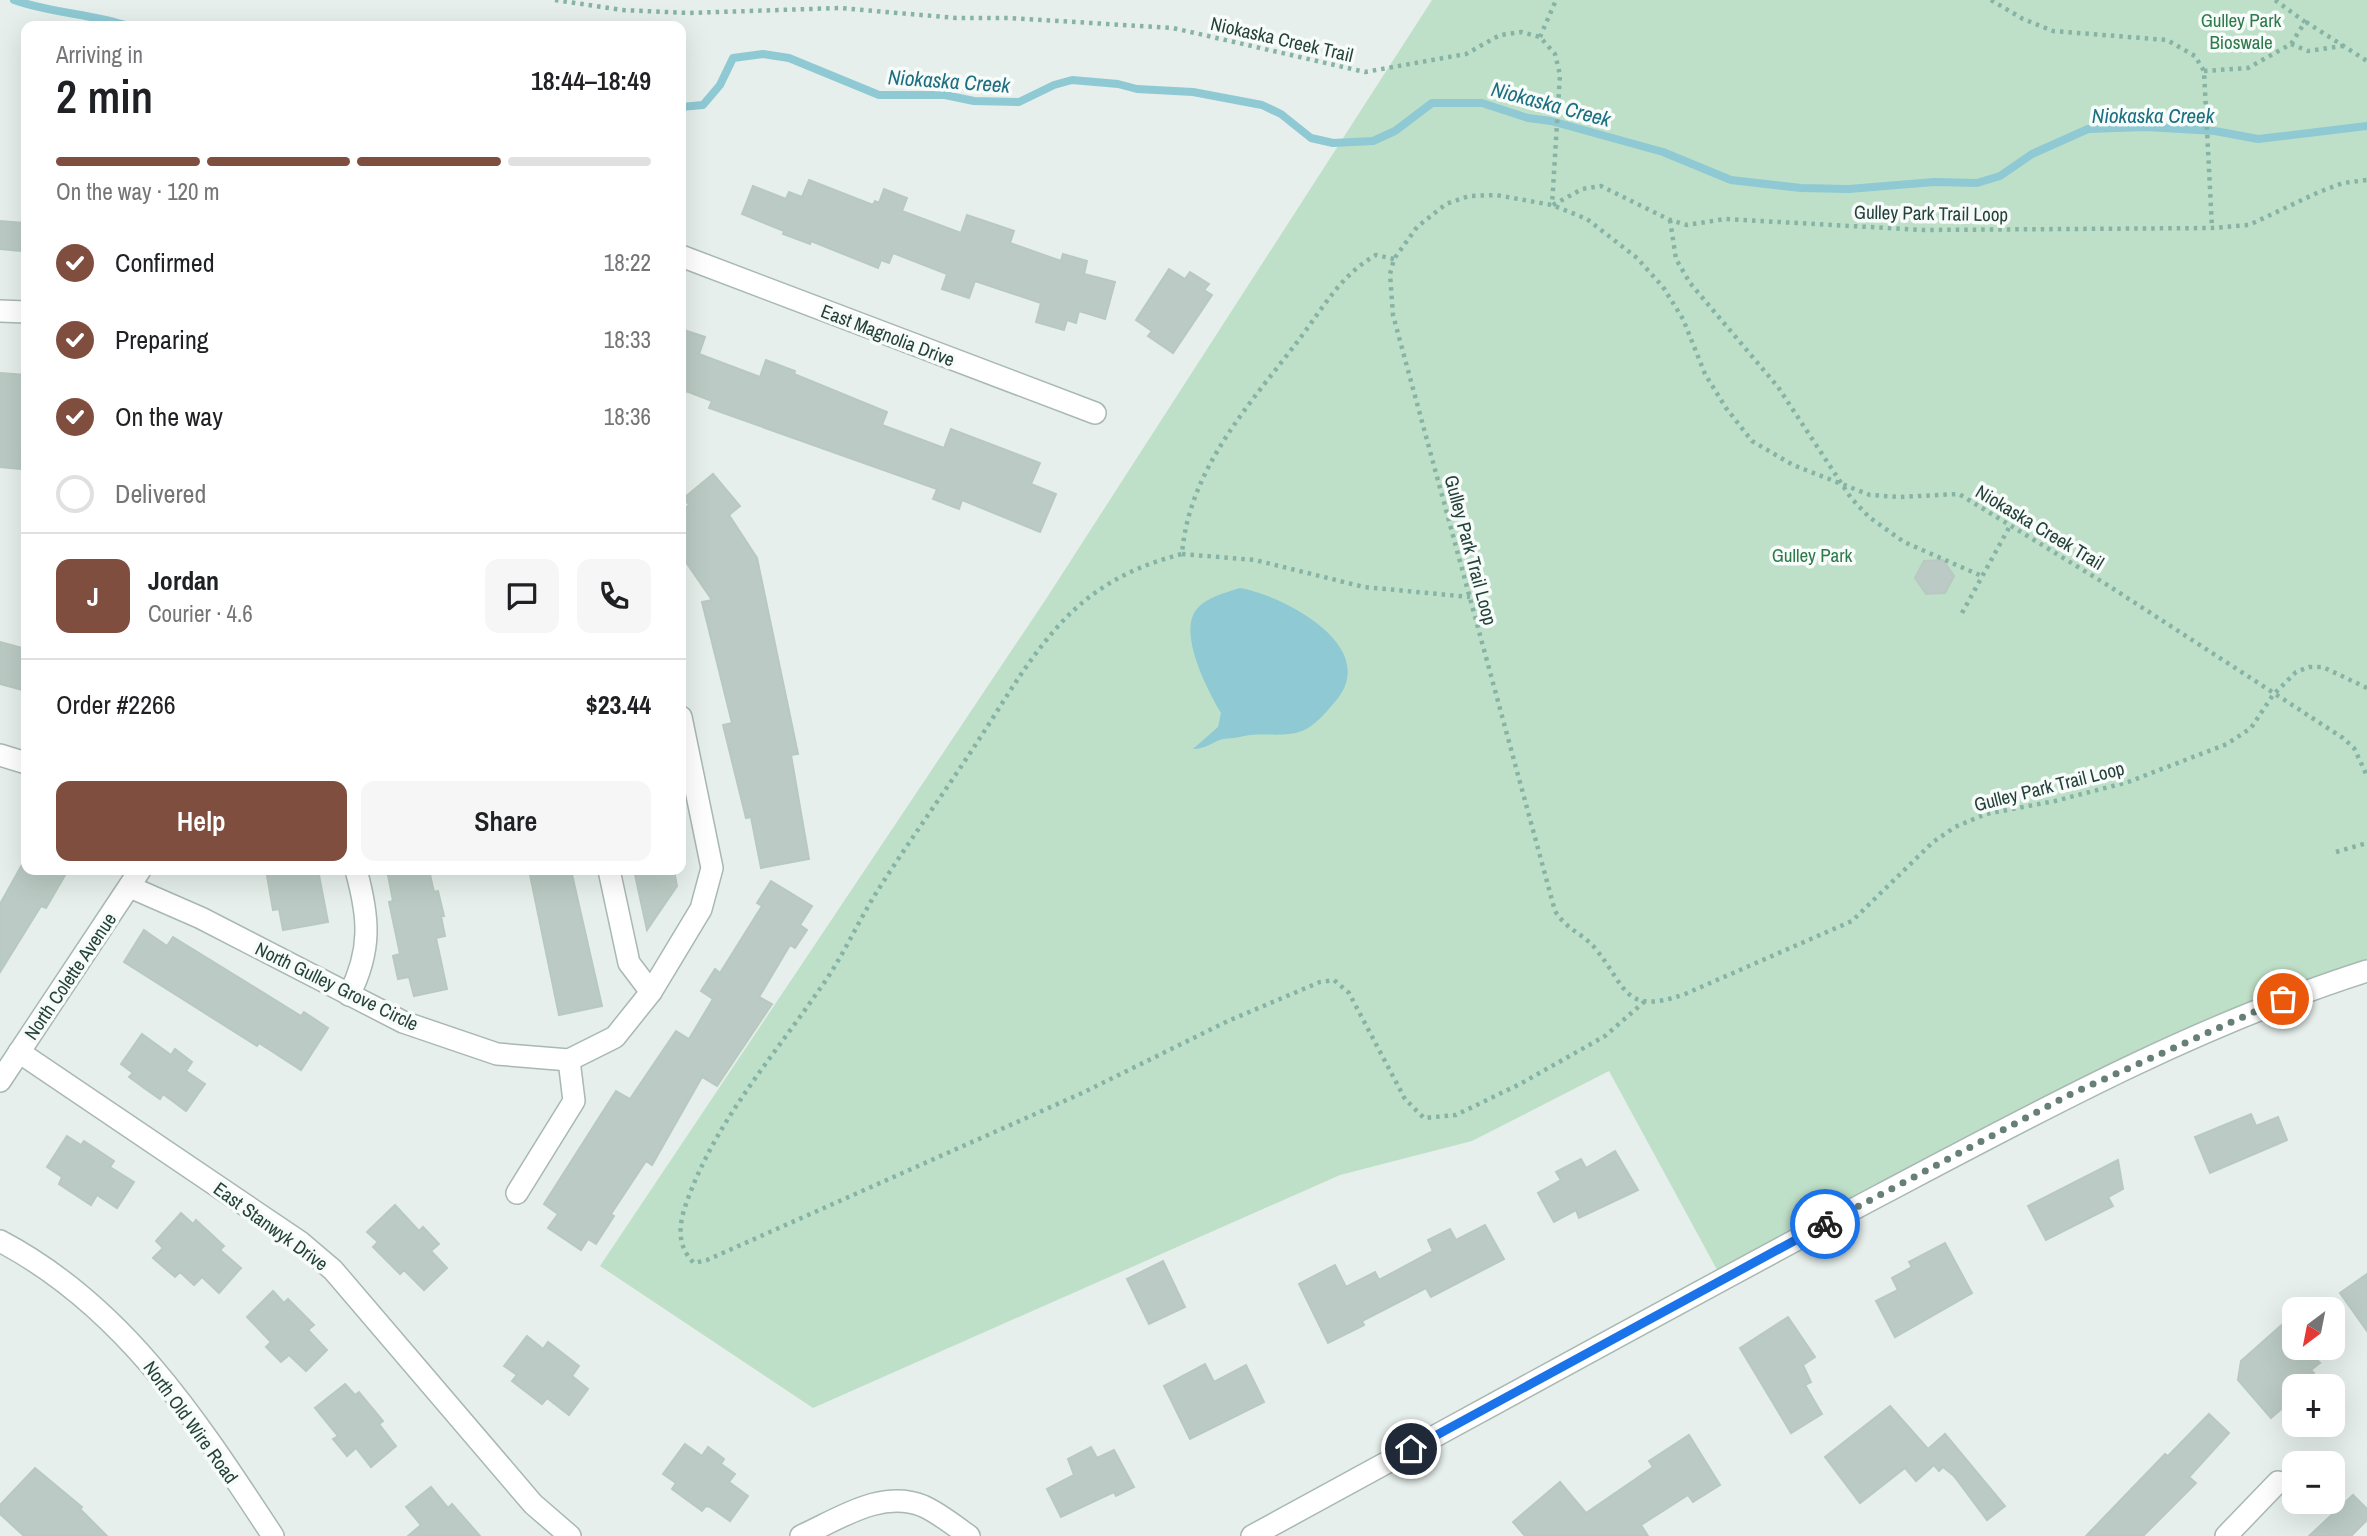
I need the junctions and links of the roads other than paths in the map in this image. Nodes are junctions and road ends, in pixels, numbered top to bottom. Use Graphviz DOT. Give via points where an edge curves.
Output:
graph roads {
  1 [pos="686,258"];
  2 [pos="0,311"];
  3 [pos="21,312"];
  4 [pos="1095,413"];
  5 [pos="686,741"];
  6 [pos="0,755"];
  7 [pos="21,761"];
  8 [pos="357,875"];
  9 [pos="611,875"];
  10 [pos="135,878"];
  11 [pos="2367,971"];
  12 [pos="651,992"];
  13 [pos="349,995"];
  14 [pos="19,1052"];
  15 [pos="569,1060"];
  16 [pos="0,1081"];
  17 [pos="517,1193"];
  18 [pos="0,1241"];
  19 [pos="2278,1482"];
  20 [pos="270,1535"];
  21 [pos="570,1536"];
  22 [pos="801,1536"];
  23 [pos="969,1536"];
  24 [pos="1252,1536"];
  25 [pos="2226,1536"];
  1 -- 4 [label="street, East Magnolia Drive"];
  2 -- 3 [label="street"];
  5 -- 12 [label="street" via="712,868 701,909"];
  6 -- 7 [label="street"];
  8 -- 13 [label="street" via="368,912 362,969"];
  9 -- 12 [label="street" via="629,963"];
  10 -- 13 [label="street, North Gulley Grove Circle"];
  10 -- 14 [label="street, North Colette Avenue"];
  11 -- 24 [label="street" via="2241,1017 2071,1094"];
  12 -- 15 [label="street" via="615,1037"];
  13 -- 15 [label="street, North Gulley Grove Circle" via="403,1022 497,1054"];
  14 -- 16 [label="street, North Colette Avenue"];
  14 -- 21 [label="street, East Stanwyk Drive" via="300,1242 333,1270 533,1504"];
  15 -- 17 [label="street" via="574,1101"];
  18 -- 20 [label="street, North Old Wire Road" via="62,1278 120,1328 178,1396"];
  19 -- 25 [label="street"];
  22 -- 23 [label="street" via="879,1500 902,1500 925,1507"];
}
